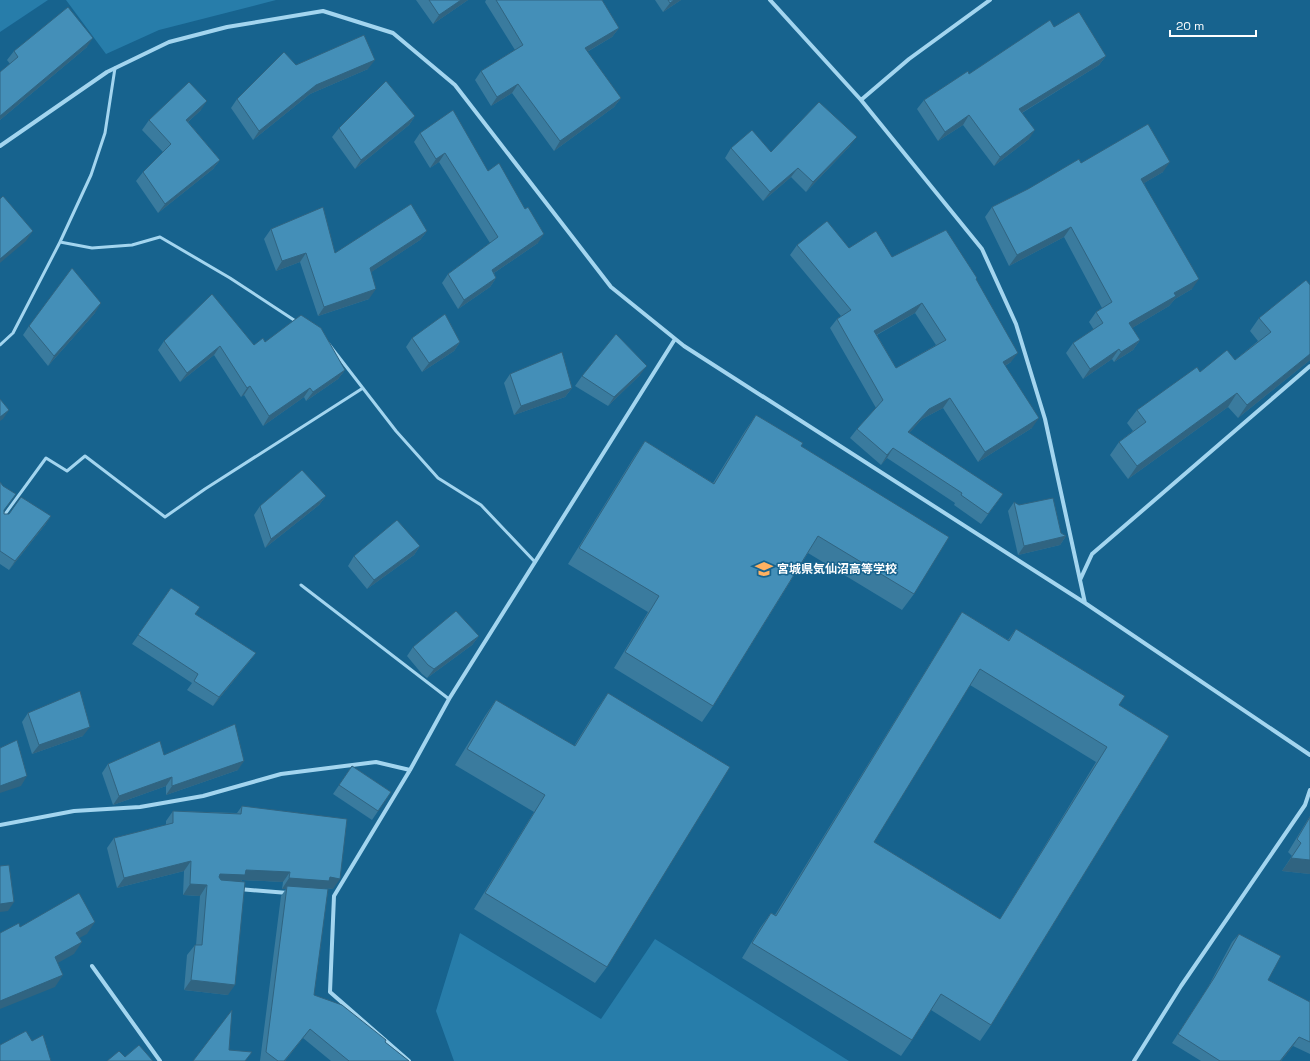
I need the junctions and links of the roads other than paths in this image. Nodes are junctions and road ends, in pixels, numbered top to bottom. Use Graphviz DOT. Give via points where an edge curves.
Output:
graph roads {
  1 [pos="770,0"];
  2 [pos="990,0"];
  3 [pos="115,68"];
  4 [pos="861,100"];
  5 [pos="0,146"];
  6 [pos="60,242"];
  7 [pos="303,326"];
  8 [pos="323,339"];
  9 [pos="675,339"];
  10 [pos="0,345"];
  11 [pos="1310,366"];
  12 [pos="363,388"];
  13 [pos="0,521"];
  14 [pos="535,562"];
  15 [pos="1080,580"];
  16 [pos="301,585"];
  17 [pos="1085,603"];
  18 [pos="449,699"];
  19 [pos="1310,754"];
  20 [pos="410,770"];
  21 [pos="1310,790"];
  22 [pos="0,825"];
  23 [pos="231,888"];
  24 [pos="295,893"];
  25 [pos="326,896"];
  26 [pos="334,896"];
  27 [pos="92,966"];
  28 [pos="160,1061"];
  29 [pos="409,1061"];
  30 [pos="1134,1061"];
  1 -- 4 [label="street"];
  2 -- 4 [label="street" via="909,59"];
  3 -- 5 [label="street"];
  3 -- 6 [label="lane" via="105,133 91,175"];
  3 -- 9 [label="street" via="168,42 227,27 323,11 393,33 455,84 611,287"];
  4 -- 15 [label="street" via="982,249 1013,317 1045,419"];
  6 -- 7 [label="lane" via="92,248 132,245 160,237 230,278"];
  6 -- 10 [label="lane" via="13,332"];
  8 -- 12 [label="lane" via="329,343"];
  9 -- 14 [label="street"];
  9 -- 17 [label="street"];
  11 -- 15 [label="street" via="1092,554"];
  12 -- 13 [label="lane" via="165,517 85,456 67,471 46,458"];
  12 -- 14 [label="lane" via="396,431 438,478 481,505"];
  14 -- 18 [label="street"];
  15 -- 17 [label="street"];
  16 -- 18 [label="lane"];
  17 -- 19 [label="street"];
  18 -- 20 [label="street"];
  20 -- 22 [label="street" via="376,762 289,773 203,796 140,807 74,811"];
  20 -- 26 [label="street"];
  21 -- 30 [label="street" via="1305,804 1181,986"];
  23 -- 24 [label="street"];
  25 -- 26 [label="street"];
  26 -- 29 [label="street" via="330,992"];
  27 -- 28 [label="street"];
}
